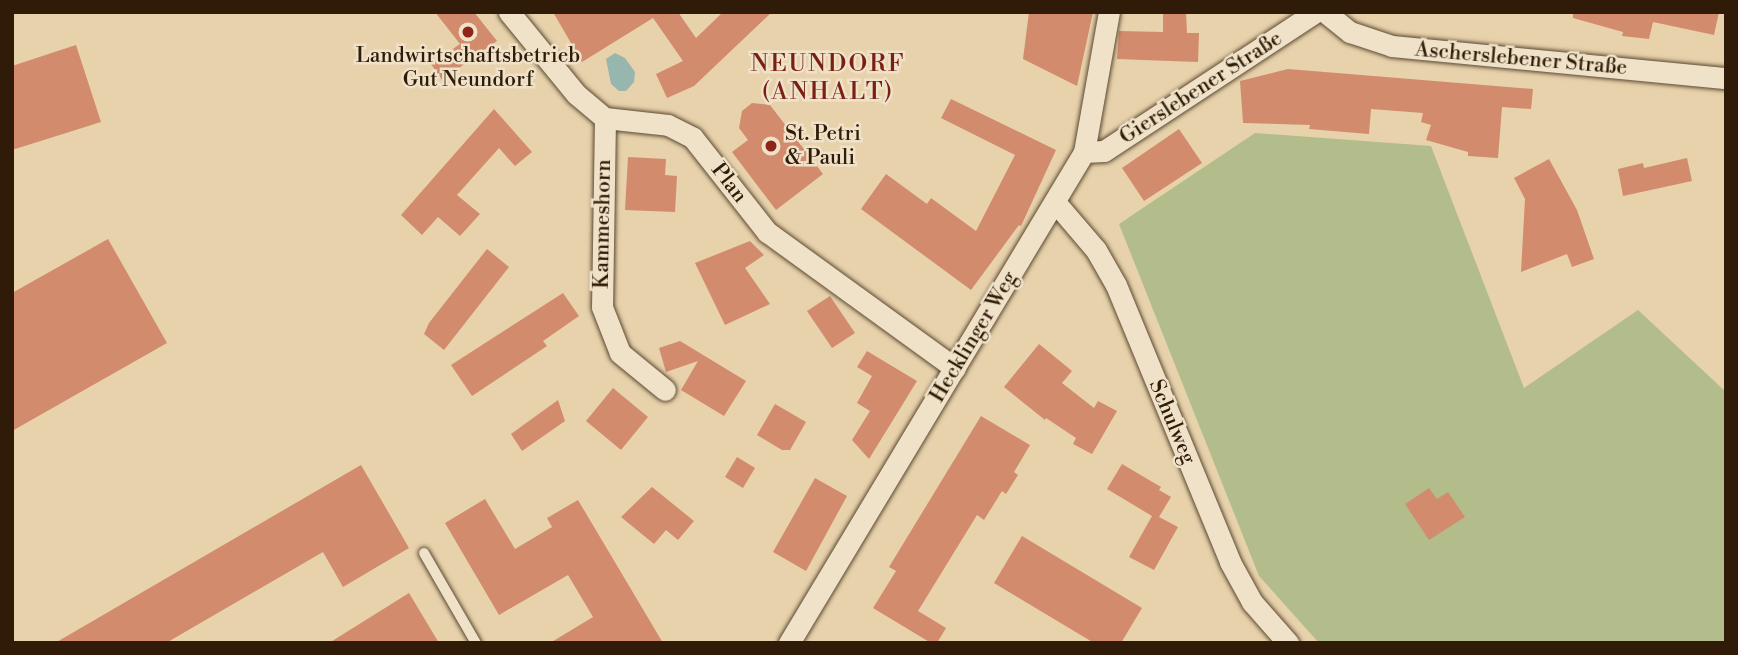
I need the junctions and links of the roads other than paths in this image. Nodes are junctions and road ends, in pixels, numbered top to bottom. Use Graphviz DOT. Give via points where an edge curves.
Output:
graph roads {
  1 [pos="509,12"];
  2 [pos="1109,12"];
  3 [pos="1316,12"];
  4 [pos="1325,12"];
  5 [pos="1726,78"];
  6 [pos="605,118"];
  7 [pos="1084,152"];
  8 [pos="1055,202"];
  9 [pos="955,368"];
  10 [pos="665,390"];
  11 [pos="424,553"];
  12 [pos="476,643"];
  13 [pos="789,643"];
  14 [pos="1288,643"];
  1 -- 6 [label="street" via="576,94"];
  2 -- 7 [label="street, Hecklinger Weg"];
  3 -- 7 [label="street, Gierslebener Straße" via="1104,151"];
  4 -- 5 [label="street, Ascherslebener Straße" via="1350,32 1392,46"];
  6 -- 9 [label="street, Plan" via="668,125 693,138 767,232"];
  6 -- 10 [label="street, Kammeshorn" via="602,307 620,353"];
  7 -- 8 [label="street, Hecklinger Weg"];
  8 -- 9 [label="street, Hecklinger Weg"];
  8 -- 14 [label="street, Schulweg" via="1090,241 1116,285 1230,562 1252,601"];
  9 -- 13 [label="street, Hecklinger Weg"];
  11 -- 12 [label="lane"];
}
